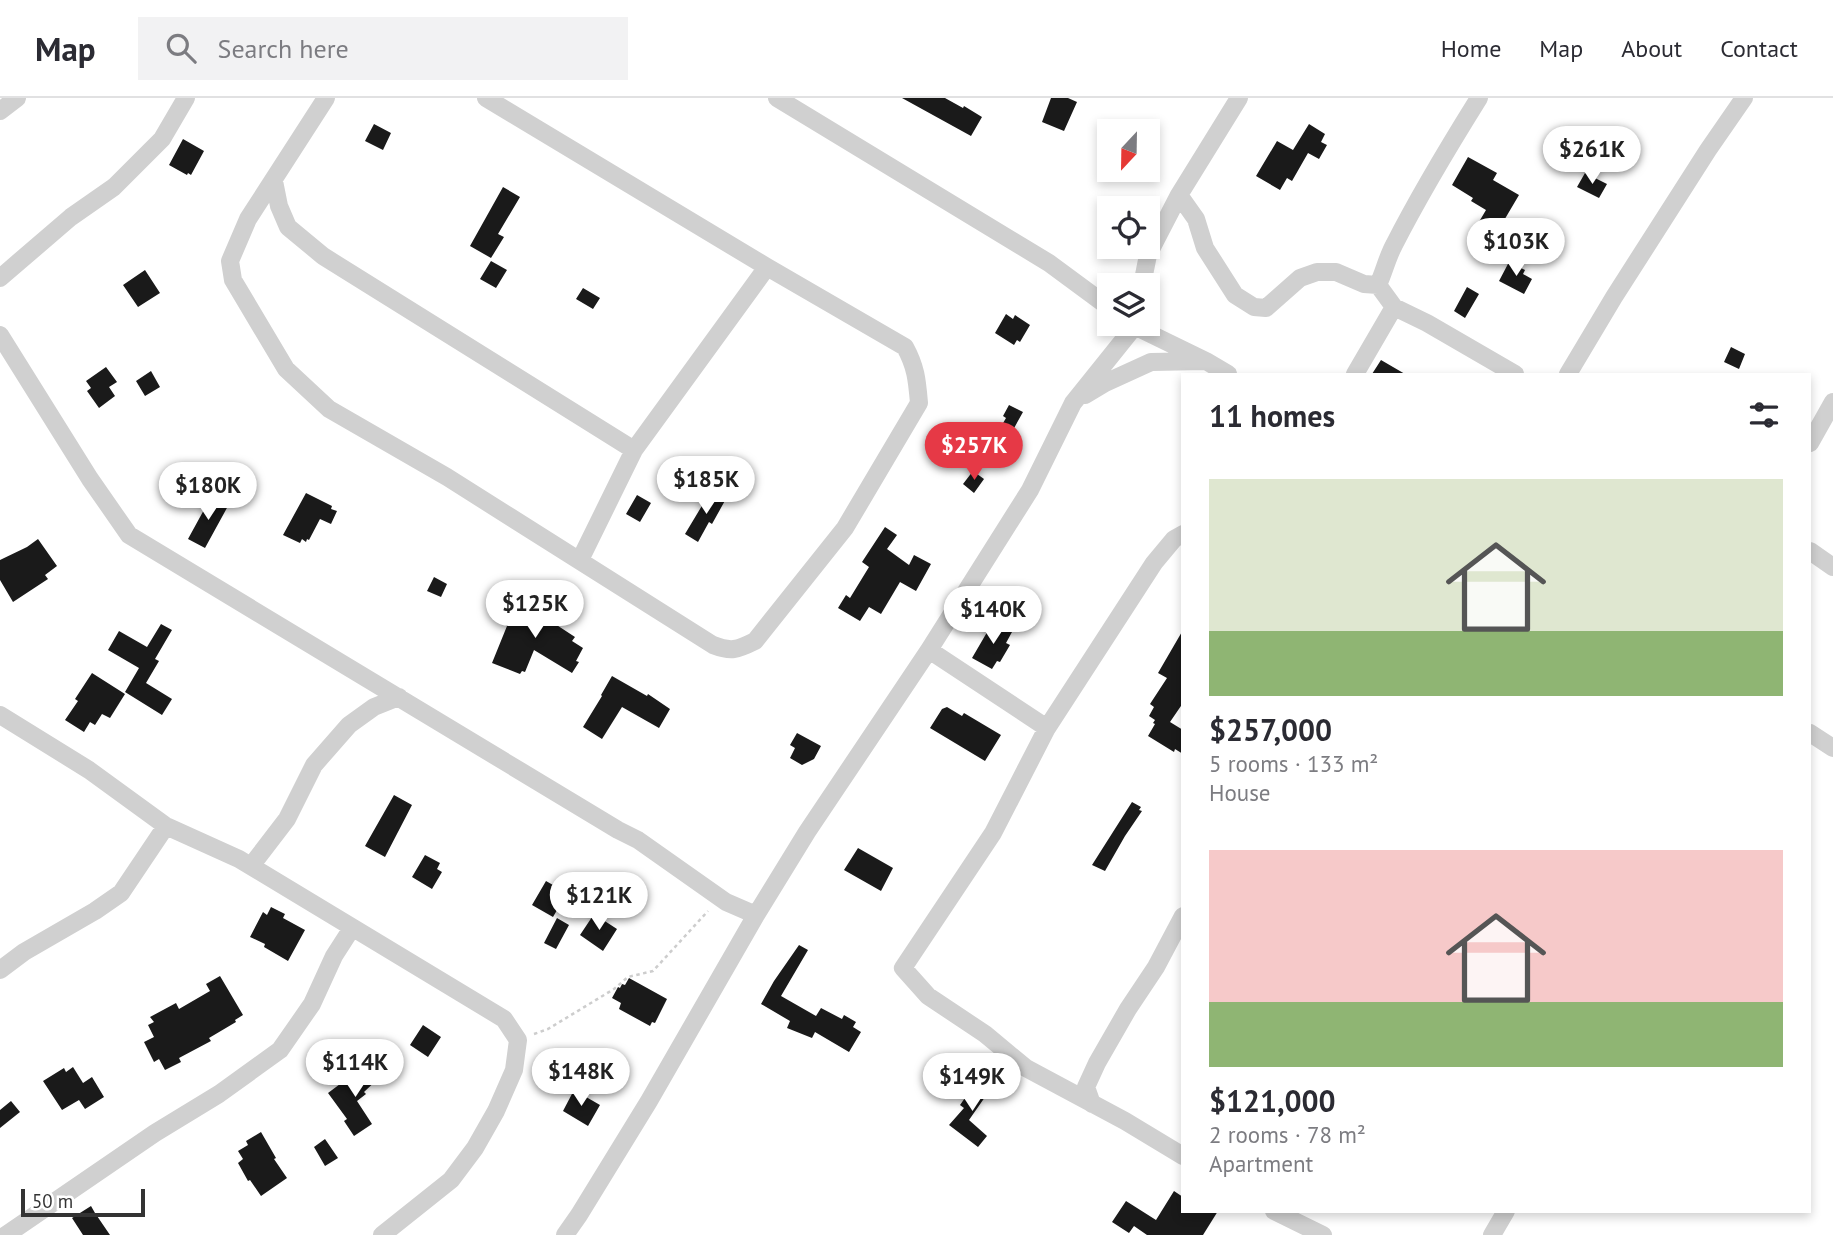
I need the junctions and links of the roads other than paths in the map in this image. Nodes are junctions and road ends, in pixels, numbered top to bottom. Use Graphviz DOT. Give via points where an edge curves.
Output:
graph roads {
  1 [pos="17,98"];
  2 [pos="186,98"];
  3 [pos="326,98"];
  4 [pos="486,98"];
  5 [pos="777,98"];
  6 [pos="1239,98"];
  7 [pos="1479,98"];
  8 [pos="1744,98"];
  9 [pos="0,111"];
  10 [pos="274,181"];
  11 [pos="1179,195"];
  12 [pos="767,267"];
  13 [pos="1144,273"];
  14 [pos="0,278"];
  15 [pos="1378,285"];
  16 [pos="1097,298"];
  17 [pos="1394,307"];
  18 [pos="0,335"];
  19 [pos="1125,336"];
  20 [pos="1155,336"];
  21 [pos="1206,361"];
  22 [pos="1226,373"];
  23 [pos="1356,373"];
  24 [pos="1513,373"];
  25 [pos="1569,373"];
  26 [pos="1833,402"];
  27 [pos="1073,403"];
  28 [pos="1811,441"];
  29 [pos="634,450"];
  30 [pos="1181,535"];
  31 [pos="1811,552"];
  32 [pos="580,560"];
  33 [pos="1833,567"];
  34 [pos="929,650"];
  35 [pos="399,697"];
  36 [pos="0,715"];
  37 [pos="1047,728"];
  38 [pos="1811,734"];
  39 [pos="1833,748"];
  40 [pos="166,826"];
  41 [pos="251,866"];
  42 [pos="755,915"];
  43 [pos="1181,920"];
  44 [pos="352,928"];
  45 [pos="0,970"];
  46 [pos="1092,1104"];
  47 [pos="1181,1156"];
  48 [pos="1278,1213"];
  49 [pos="1505,1213"];
  50 [pos="6,1235"];
  51 [pos="382,1235"];
  52 [pos="565,1235"];
  53 [pos="1323,1235"];
  54 [pos="1492,1235"];
  1 -- 9 [label="street"];
  2 -- 14 [label="street" via="162,139 114,187 71,216"];
  3 -- 10 [label="street"];
  4 -- 12 [label="street"];
  5 -- 16 [label="street" via="1049,263"];
  6 -- 11 [label="street"];
  7 -- 15 [label="street" via="1398,236"];
  8 -- 25 [label="street"];
  10 -- 29 [label="street" via="288,227 323,256"];
  10 -- 32 [label="street" via="248,219 230,261 233,280 286,369 329,409"];
  11 -- 13 [label="street" via="1148,255"];
  11 -- 15 [label="street" via="1196,219 1213,263 1235,295 1254,307 1266,309 1300,278 1318,272 1336,272"];
  12 -- 29 [label="street"];
  12 -- 32 [label="street" via="905,347 914,365 919,403 845,528 755,641 730,650 713,645"];
  15 -- 17 [label="street"];
  17 -- 23 [label="street"];
  17 -- 24 [label="street"];
  18 -- 35 [label="street" via="129,536"];
  19 -- 27 [label="street"];
  20 -- 21 [label="street"];
  21 -- 22 [label="street"];
  21 -- 27 [label="street" via="1151,362"];
  26 -- 28 [label="street"];
  27 -- 34 [label="street" via="1030,490"];
  29 -- 32 [label="street"];
  30 -- 37 [label="street" via="1154,563"];
  31 -- 33 [label="street"];
  34 -- 37 [label="street"];
  34 -- 42 [label="street"];
  35 -- 41 [label="street" via="349,725 314,765 287,819"];
  35 -- 42 [label="street" via="638,840 726,902"];
  36 -- 40 [label="street" via="89,770"];
  37 -- 46 [label="street" via="993,833 903,968 928,996 1026,1068"];
  38 -- 39 [label="street"];
  40 -- 41 [label="street"];
  40 -- 45 [label="street" via="121,893"];
  41 -- 44 [label="street"];
  42 -- 52 [label="street" via="649,1101"];
  43 -- 46 [label="street" via="1097,1063 1086,1087"];
  44 -- 50 [label="street" via="312,1004 280,1050"];
  44 -- 51 [label="street" via="504,1019 518,1040 514,1070 475,1148 451,1180"];
  46 -- 47 [label="street"];
  48 -- 53 [label="street"];
  49 -- 54 [label="street"];
}
